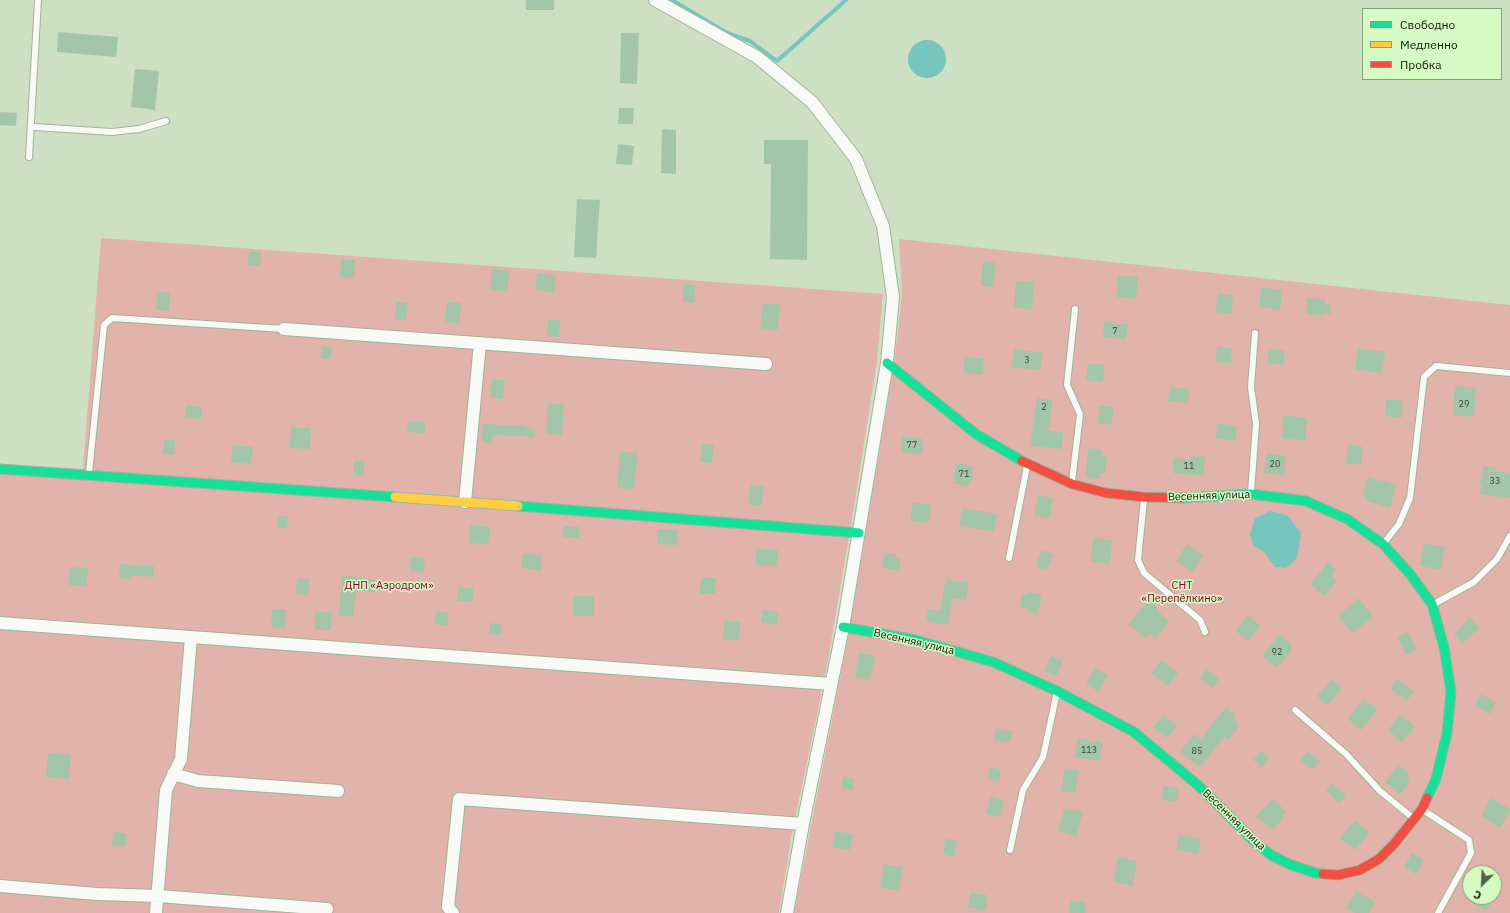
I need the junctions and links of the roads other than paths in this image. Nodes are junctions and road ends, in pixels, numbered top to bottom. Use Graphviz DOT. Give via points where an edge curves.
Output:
graph roads {
  1 [pos="38,0"];
  2 [pos="655,0"];
  3 [pos="166,121"];
  4 [pos="34,127"];
  5 [pos="29,157"];
  6 [pos="1075,310"];
  7 [pos="284,329"];
  8 [pos="1255,333"];
  9 [pos="480,343"];
  10 [pos="887,363"];
  11 [pos="766,364"];
  12 [pos="1510,373"];
  13 [pos="1028,464"];
  14 [pos="0,469"];
  15 [pos="89,475"];
  16 [pos="1072,484"];
  17 [pos="1251,494"];
  18 [pos="1144,497"];
  19 [pos="464,502"];
  20 [pos="859,534"];
  21 [pos="1510,536"];
  22 [pos="1383,544"];
  23 [pos="1010,558"];
  24 [pos="1432,604"];
  25 [pos="0,623"];
  26 [pos="843,627"];
  27 [pos="1205,632"];
  28 [pos="191,637"];
  29 [pos="832,684"];
  30 [pos="1057,690"];
  31 [pos="1295,710"];
  32 [pos="173,774"];
  33 [pos="338,791"];
  34 [pos="1422,809"];
  35 [pos="1415,820"];
  36 [pos="803,824"];
  37 [pos="1010,850"];
  38 [pos="0,886"];
  39 [pos="158,896"];
  40 [pos="327,909"];
  41 [pos="156,913"];
  42 [pos="453,913"];
  43 [pos="788,913"];
  44 [pos="1438,913"];
  1 -- 5 [label="lane"];
  2 -- 10 [label="street" via="757,57 812,102 856,159 883,226 892,297"];
  3 -- 4 [label="lane" via="139,129 112,132"];
  6 -- 16 [label="lane" via="1067,385 1080,414"];
  7 -- 9 [label="street"];
  7 -- 15 [label="lane" via="112,318 104,325"];
  8 -- 17 [label="lane" via="1251,387 1256,424"];
  9 -- 11 [label="street"];
  9 -- 19 [label="street"];
  10 -- 13 [label="street, Весенняя улица" via="976,434"];
  10 -- 20 [label="street"];
  12 -- 22 [label="lane" via="1436,366 1424,377 1410,498 1399,524"];
  13 -- 16 [label="street, Весенняя улица"];
  13 -- 23 [label="lane"];
  14 -- 15 [label="street"];
  15 -- 19 [label="street"];
  16 -- 18 [label="street, Весенняя улица" via="1106,493"];
  17 -- 18 [label="street, Весенняя улица" via="1191,498"];
  17 -- 22 [label="street, Весенняя улица" via="1306,501 1347,519"];
  18 -- 27 [label="lane" via="1138,560 1144,573 1200,620"];
  19 -- 20 [label="street"];
  20 -- 26 [label="street"];
  21 -- 24 [label="lane" via="1497,559 1474,582"];
  22 -- 24 [label="street, Весенняя улица"];
  24 -- 34 [label="street, Весенняя улица" via="1444,647 1451,692 1447,733 1438,771"];
  25 -- 28 [label="street"];
  26 -- 29 [label="street"];
  26 -- 30 [label="street, Весенняя улица" via="916,640 993,662"];
  28 -- 29 [label="street"];
  28 -- 32 [label="street" via="181,759"];
  29 -- 36 [label="street"];
  30 -- 35 [label="street, Весенняя улица" via="1134,732 1199,786 1256,843 1271,855 1289,864 1323,874 1338,875 1360,870 1379,859"];
  30 -- 37 [label="lane" via="1043,757 1023,790"];
  31 -- 35 [label="lane" via="1346,754 1380,791"];
  32 -- 33 [label="street" via="198,781"];
  32 -- 39 [label="street" via="166,790"];
  34 -- 35 [label="street, Весенняя улица"];
  34 -- 44 [label="lane" via="1469,840 1471,853"];
  36 -- 42 [label="street" via="459,799 448,907"];
  36 -- 43 [label="street"];
  38 -- 39 [label="street"];
  39 -- 40 [label="street"];
  39 -- 41 [label="street"];
}
